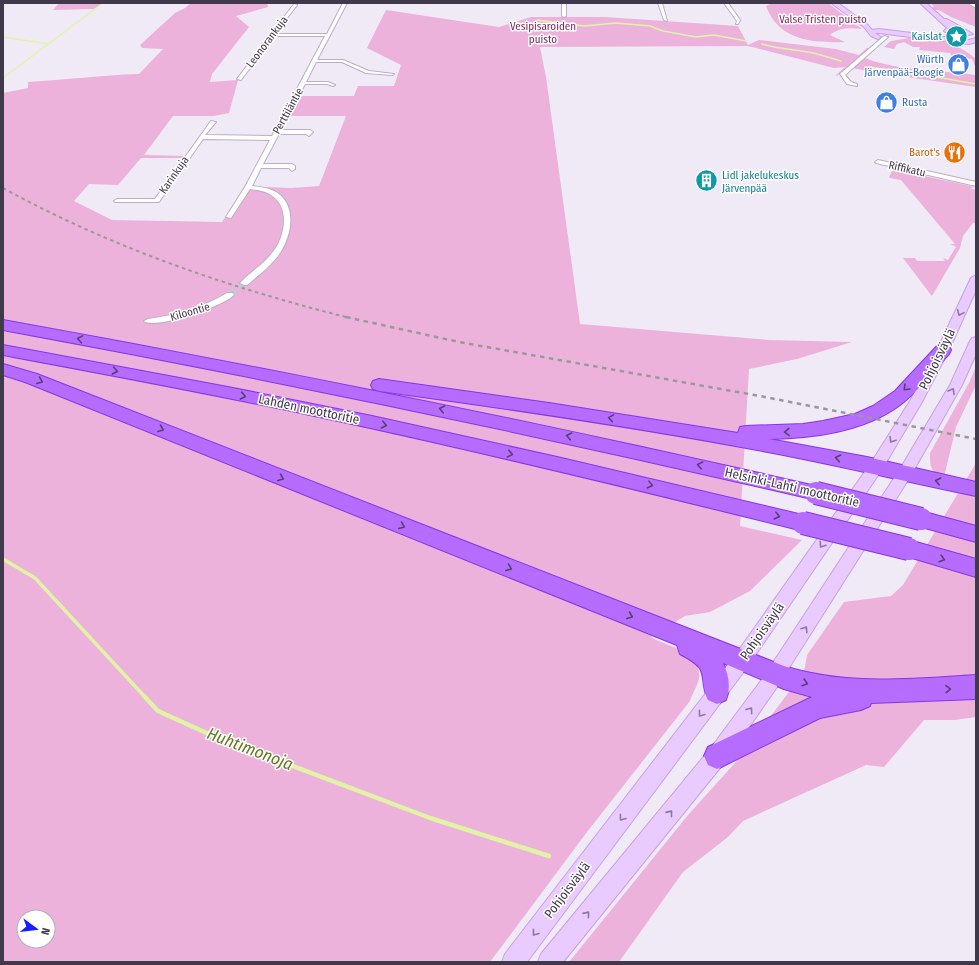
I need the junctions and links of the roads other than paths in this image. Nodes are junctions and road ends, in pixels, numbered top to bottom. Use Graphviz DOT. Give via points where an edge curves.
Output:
graph roads {
  1 [pos="346,3"];
  2 [pos="564,3"];
  3 [pos="660,3"];
  4 [pos="726,3"];
  5 [pos="834,3"];
  6 [pos="923,3"];
  7 [pos="970,3"];
  8 [pos="295,5"];
  9 [pos="976,7"];
  10 [pos="564,16"];
  11 [pos="941,19"];
  12 [pos="666,20"];
  13 [pos="737,24"];
  14 [pos="866,26"];
  15 [pos="947,31"];
  16 [pos="873,34"];
  17 [pos="273,35"];
  18 [pos="329,35"];
  19 [pos="887,35"];
  20 [pos="942,37"];
  21 [pos="974,40"];
  22 [pos="878,44"];
  23 [pos="316,61"];
  24 [pos="392,74"];
  25 [pos="239,79"];
  26 [pos="304,83"];
  27 [pos="333,85"];
  28 [pos="856,85"];
  29 [pos="213,122"];
  30 [pos="277,132"];
  31 [pos="309,134"];
  32 [pos="201,137"];
  33 [pos="273,138"];
  34 [pos="878,162"];
  35 [pos="258,166"];
  36 [pos="292,168"];
  37 [pos="937,175"];
  38 [pos="976,178"];
  39 [pos="976,184"];
  40 [pos="248,187"];
  41 [pos="117,201"];
  42 [pos="229,217"];
  43 [pos="976,278"];
  44 [pos="244,283"];
  45 [pos="230,295"];
  46 [pos="148,321"];
  47 [pos="3,325"];
  48 [pos="976,341"];
  49 [pos="3,350"];
  50 [pos="943,350"];
  51 [pos="188,358"];
  52 [pos="3,369"];
  53 [pos="650,424"];
  54 [pos="607,445"];
  55 [pos="876,467"];
  56 [pos="905,473"];
  57 [pos="976,489"];
  58 [pos="976,534"];
  59 [pos="976,568"];
  60 [pos="660,628"];
  61 [pos="742,660"];
  62 [pos="776,673"];
  63 [pos="976,687"];
  64 [pos="917,690"];
  65 [pos="717,692"];
  66 [pos="717,756"];
  67 [pos="513,962"];
  68 [pos="549,962"];
  1 -- 18 [label="street, Perttiläntie"];
  2 -- 10 [label="street"];
  3 -- 12 [label="street"];
  4 -- 13 [label="street" via="739,21"];
  5 -- 14 [label="main road"];
  6 -- 11 [label="main road"];
  7 -- 9 [label="street"];
  8 -- 17 [label="street, Leonorankuja"];
  11 -- 15 [label="main road" via="951,28"];
  11 -- 21 [label="main road"];
  14 -- 16 [label="main road"];
  14 -- 19 [label="main road"];
  15 -- 20 [label="main road"];
  15 -- 21 [label="main road"];
  16 -- 19 [label="main road"];
  16 -- 22 [label="street"];
  17 -- 18 [label="street"];
  17 -- 25 [label="street, Leonorankuja"];
  18 -- 23 [label="street, Perttiläntie"];
  19 -- 20 [label="main road"];
  19 -- 22 [label="street"];
  20 -- 21 [label="main road"];
  22 -- 28 [label="street" via="842,75 849,83"];
  23 -- 24 [label="street" via="343,61 368,72"];
  23 -- 26 [label="street, Perttiläntie"];
  26 -- 27 [label="street"];
  26 -- 30 [label="street, Perttiläntie"];
  29 -- 32 [label="street, Karinkuja"];
  30 -- 31 [label="street" via="310,132"];
  30 -- 33 [label="street, Perttiläntie"];
  32 -- 33 [label="street"];
  32 -- 41 [label="street, Karinkuja" via="156,201"];
  33 -- 35 [label="street, Perttiläntie"];
  34 -- 37 [label="street, Riffikatu"];
  35 -- 36 [label="street"];
  35 -- 40 [label="street, Perttiläntie"];
  37 -- 38 [label="street, Riffikatu"];
  37 -- 39 [label="street, Riffikatu"];
  40 -- 42 [label="street, Perttiläntie"];
  40 -- 44 [label="street" via="268,191 277,196 285,208 288,232 276,254"];
  43 -- 50 [label="main road, Pohjoisväylä, one-way"];
  45 -- 46 [label="street, Kiloontie" via="213,306 196,312"];
  51 -- 47 [label="highway, Lahden moottoritie, one-way"];
  56 -- 48 [label="main road, Pohjoisväylä, one-way" via="956,385"];
  49 -- 59 [label="highway, Lahden moottoritie, one-way, bridge" via="307,409 612,476 909,549"];
  50 -- 53 [label="highway, one-way" via="894,400 877,411 841,424 794,432 758,433"];
  50 -- 55 [label="main road, Pohjoisväylä, one-way" via="916,402"];
  53 -- 51 [label="highway, one-way"];
  54 -- 51 [label="highway, Lahden moottoritie, one-way"];
  52 -- 60 [label="highway, one-way"];
  55 -- 53 [label="highway, one-way"];
  58 -- 54 [label="highway, Helsinki-Lahti moottoritie, one-way, bridge" via="816,493"];
  55 -- 56 [label="highway"];
  55 -- 61 [label="main road, Pohjoisväylä, one-way"];
  57 -- 56 [label="highway, one-way"];
  62 -- 56 [label="main road, Pohjoisväylä, one-way"];
  60 -- 61 [label="highway"];
  60 -- 65 [label="highway" via="678,642 700,652 714,667 718,678"];
  61 -- 62 [label="highway"];
  61 -- 65 [label="main road, Pohjoisväylä"];
  62 -- 64 [label="highway, one-way" via="810,685 846,690"];
  66 -- 62 [label="main road, Pohjoisväylä, one-way"];
  64 -- 63 [label="highway, one-way"];
  64 -- 66 [label="highway" via="834,702 816,708"];
  65 -- 67 [label="main road, Pohjoisväylä, one-way"];
  68 -- 66 [label="main road, Pohjoisväylä, one-way"];
}
